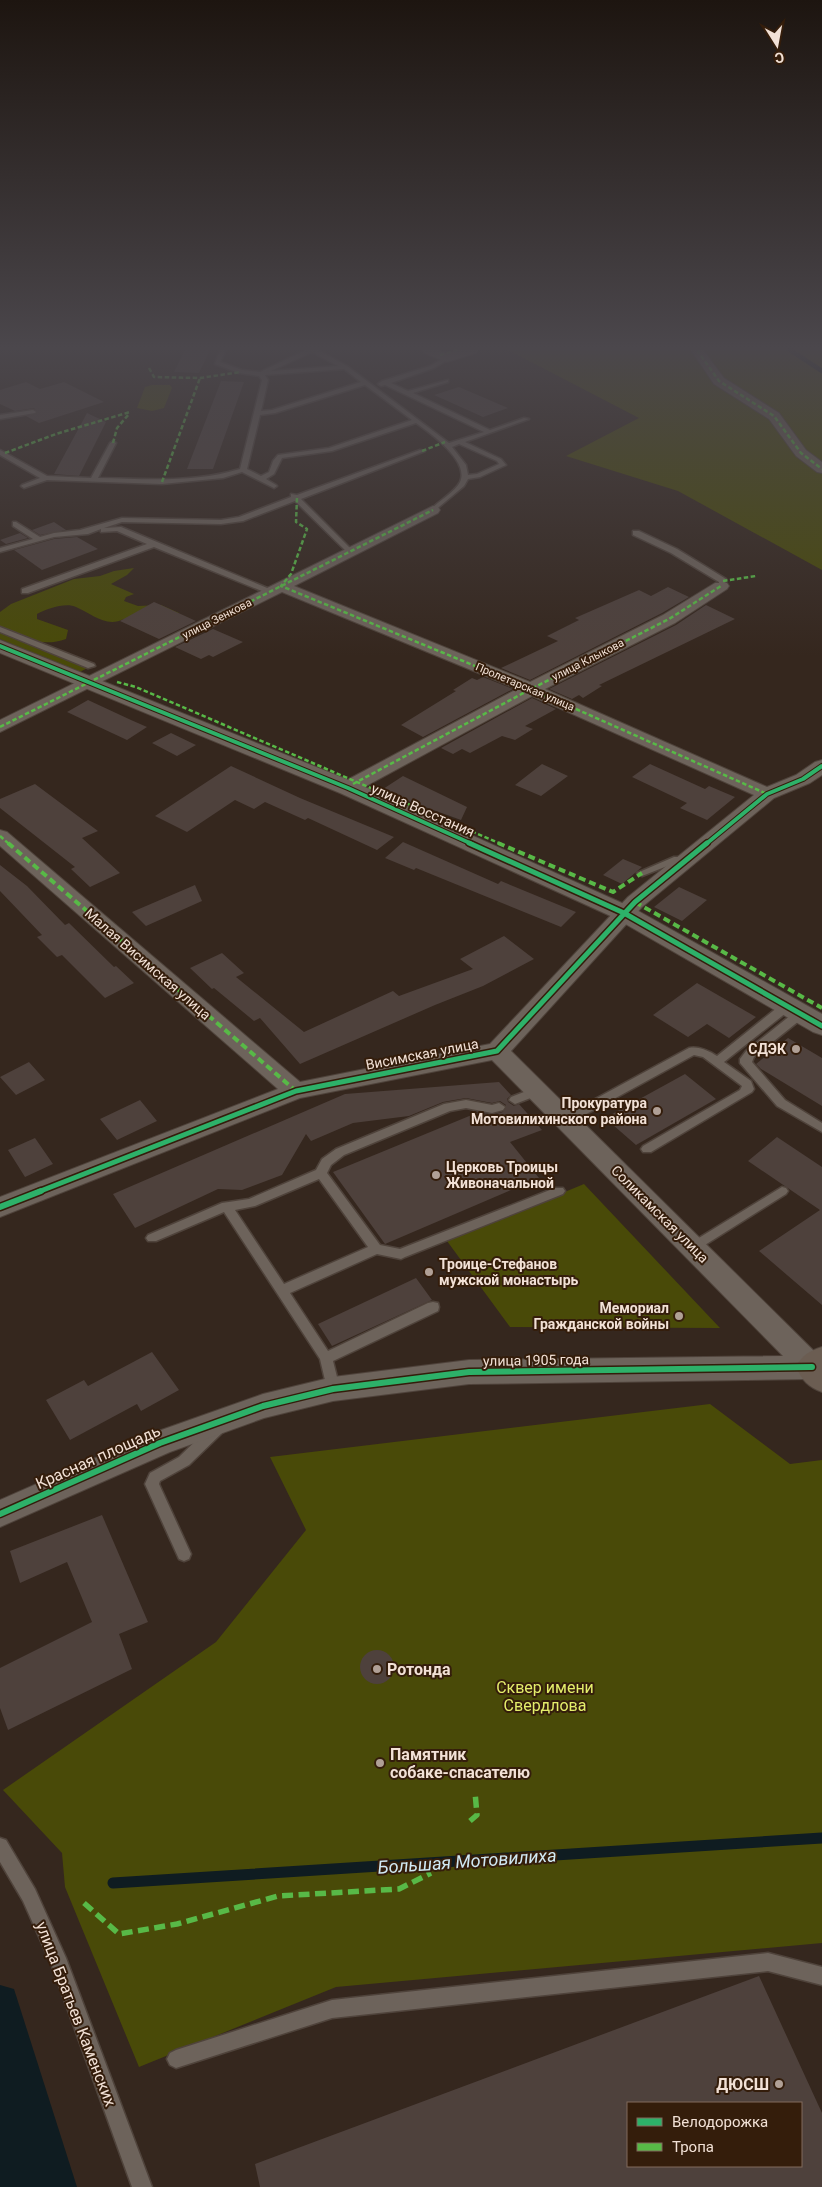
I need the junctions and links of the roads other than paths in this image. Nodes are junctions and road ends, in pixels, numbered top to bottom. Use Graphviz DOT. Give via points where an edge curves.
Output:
graph roads {
  1 [pos="0,452"];
  2 [pos="108,452"];
  3 [pos="247,452"];
  4 [pos="313,452"];
  5 [pos="419,452"];
  6 [pos="453,452"];
  7 [pos="481,452"];
  8 [pos="801,452"];
  9 [pos="822,468"];
  10 [pos="243,470"];
  11 [pos="465,477"];
  12 [pos="46,478"];
  13 [pos="261,479"];
  14 [pos="94,481"];
  15 [pos="24,486"];
  16 [pos="274,486"];
  17 [pos="294,496"];
  18 [pos="433,510"];
  19 [pos="16,524"];
  20 [pos="83,532"];
  21 [pos="636,533"];
  22 [pos="38,539"];
  23 [pos="154,544"];
  24 [pos="0,550"];
  25 [pos="350,552"];
  26 [pos="720,586"];
  27 [pos="275,589"];
  28 [pos="25,591"];
  29 [pos="0,629"];
  30 [pos="0,646"];
  31 [pos="90,674"];
  32 [pos="531,689"];
  33 [pos="0,727"];
  34 [pos="822,766"];
  35 [pos="348,788"];
  36 [pos="767,794"];
  37 [pos="0,836"];
  38 [pos="686,860"];
  39 [pos="642,873"];
  40 [pos="624,913"];
  41 [pos="794,1010"];
  42 [pos="822,1026"];
  43 [pos="497,1050"];
  44 [pos="717,1062"];
  45 [pos="296,1091"];
  46 [pos="499,1107"];
  47 [pos="566,1120"];
  48 [pos="822,1128"];
  49 [pos="647,1149"];
  50 [pos="321,1173"];
  51 [pos="559,1191"];
  52 [pos="782,1191"];
  53 [pos="226,1206"];
  54 [pos="0,1207"];
  55 [pos="152,1238"];
  56 [pos="693,1248"];
  57 [pos="376,1249"];
  58 [pos="282,1291"];
  59 [pos="433,1307"];
  60 [pos="326,1358"];
  61 [pos="819,1369"];
  62 [pos="333,1389"];
  63 [pos="263,1406"];
  64 [pos="227,1420"];
  65 [pos="0,1514"];
  66 [pos="184,1554"];
  67 [pos="0,1846"];
  68 [pos="822,1976"];
  69 [pos="176,2059"];
  70 [pos="142,2187"];
  1 -- 12 [label="lane"];
  2 -- 14 [label="lane"];
  3 -- 10 [label="lane"];
  4 -- 13 [label="lane" via="280,456 272,472"];
  5 -- 17 [label="lane"];
  6 -- 11 [label="lane" via="463,465"];
  7 -- 11 [label="lane" via="503,465 478,476"];
  8 -- 9 [label="street"];
  10 -- 13 [label="lane"];
  10 -- 14 [label="lane" via="195,480"];
  11 -- 18 [label="lane" via="462,485"];
  12 -- 14 [label="lane"];
  12 -- 15 [label="lane"];
  13 -- 16 [label="lane"];
  17 -- 20 [label="lane" via="240,519 221,522 122,520"];
  17 -- 25 [label="lane"];
  18 -- 25 [label="street, улица Зенкова"];
  19 -- 22 [label="lane"];
  20 -- 22 [label="lane"];
  20 -- 23 [label="lane" via="118,529"];
  21 -- 26 [label="lane" via="674,551 723,581"];
  22 -- 24 [label="lane"];
  23 -- 27 [label="lane"];
  23 -- 28 [label="lane"];
  25 -- 27 [label="street, улица Зенкова"];
  26 -- 32 [label="street, улица Клыкова" via="669,619"];
  27 -- 31 [label="street, улица Зенкова"];
  27 -- 32 [label="street, Пролетарская улица"];
  29 -- 31 [label="lane"];
  30 -- 31 [label="street, улица Восстания"];
  31 -- 33 [label="street, улица Зенкова"];
  31 -- 35 [label="street, улица Восстания"];
  32 -- 35 [label="street, улица Клыкова"];
  32 -- 36 [label="street, Пролетарская улица"];
  34 -- 36 [label="street, Висимская улица" via="802,779"];
  35 -- 40 [label="street, улица Восстания"];
  36 -- 38 [label="street, Висимская улица"];
  37 -- 45 [label="street, Малая Висимская улица"];
  38 -- 39 [label="lane" via="674,860"];
  38 -- 40 [label="street, Висимская улица"];
  40 -- 41 [label="street, улица Восстания"];
  40 -- 43 [label="street, Висимская улица"];
  41 -- 42 [label="street, улица Восстания"];
  41 -- 44 [label="lane"];
  41 -- 48 [label="lane" via="746,1058 746,1063 781,1103"];
  43 -- 45 [label="street, Висимская улица"];
  43 -- 47 [label="street, Соликамская улица" via="526,1095"];
  44 -- 47 [label="lane" via="701,1051 693,1050"];
  44 -- 49 [label="lane" via="742,1079 748,1089"];
  45 -- 54 [label="street, Висимская улица"];
  46 -- 50 [label="lane" via="492,1109 466,1104 448,1107 340,1152 326,1162"];
  47 -- 56 [label="street, Соликамская улица"];
  50 -- 53 [label="lane" via="252,1203"];
  50 -- 57 [label="lane"];
  51 -- 57 [label="lane" via="401,1254"];
  52 -- 56 [label="lane"];
  53 -- 55 [label="lane"];
  53 -- 58 [label="lane"];
  56 -- 61 [label="street, Соликамская улица"];
  57 -- 58 [label="lane"];
  58 -- 60 [label="lane"];
  59 -- 60 [label="lane"];
  60 -- 62 [label="lane"];
  61 -- 62 [label="street, улица 1905 года" via="469,1372"];
  62 -- 63 [label="street, улица 1905 года"];
  63 -- 64 [label="street, Красная площадь"];
  64 -- 65 [label="street, Красная площадь" via="160,1443"];
  64 -- 66 [label="lane" via="184,1461 154,1477 152,1484"];
  67 -- 70 [label="lane, улица Братьев Каменских" via="29,1895 60,1964"];
  68 -- 69 [label="lane" via="768,1962 332,2009"];
}
